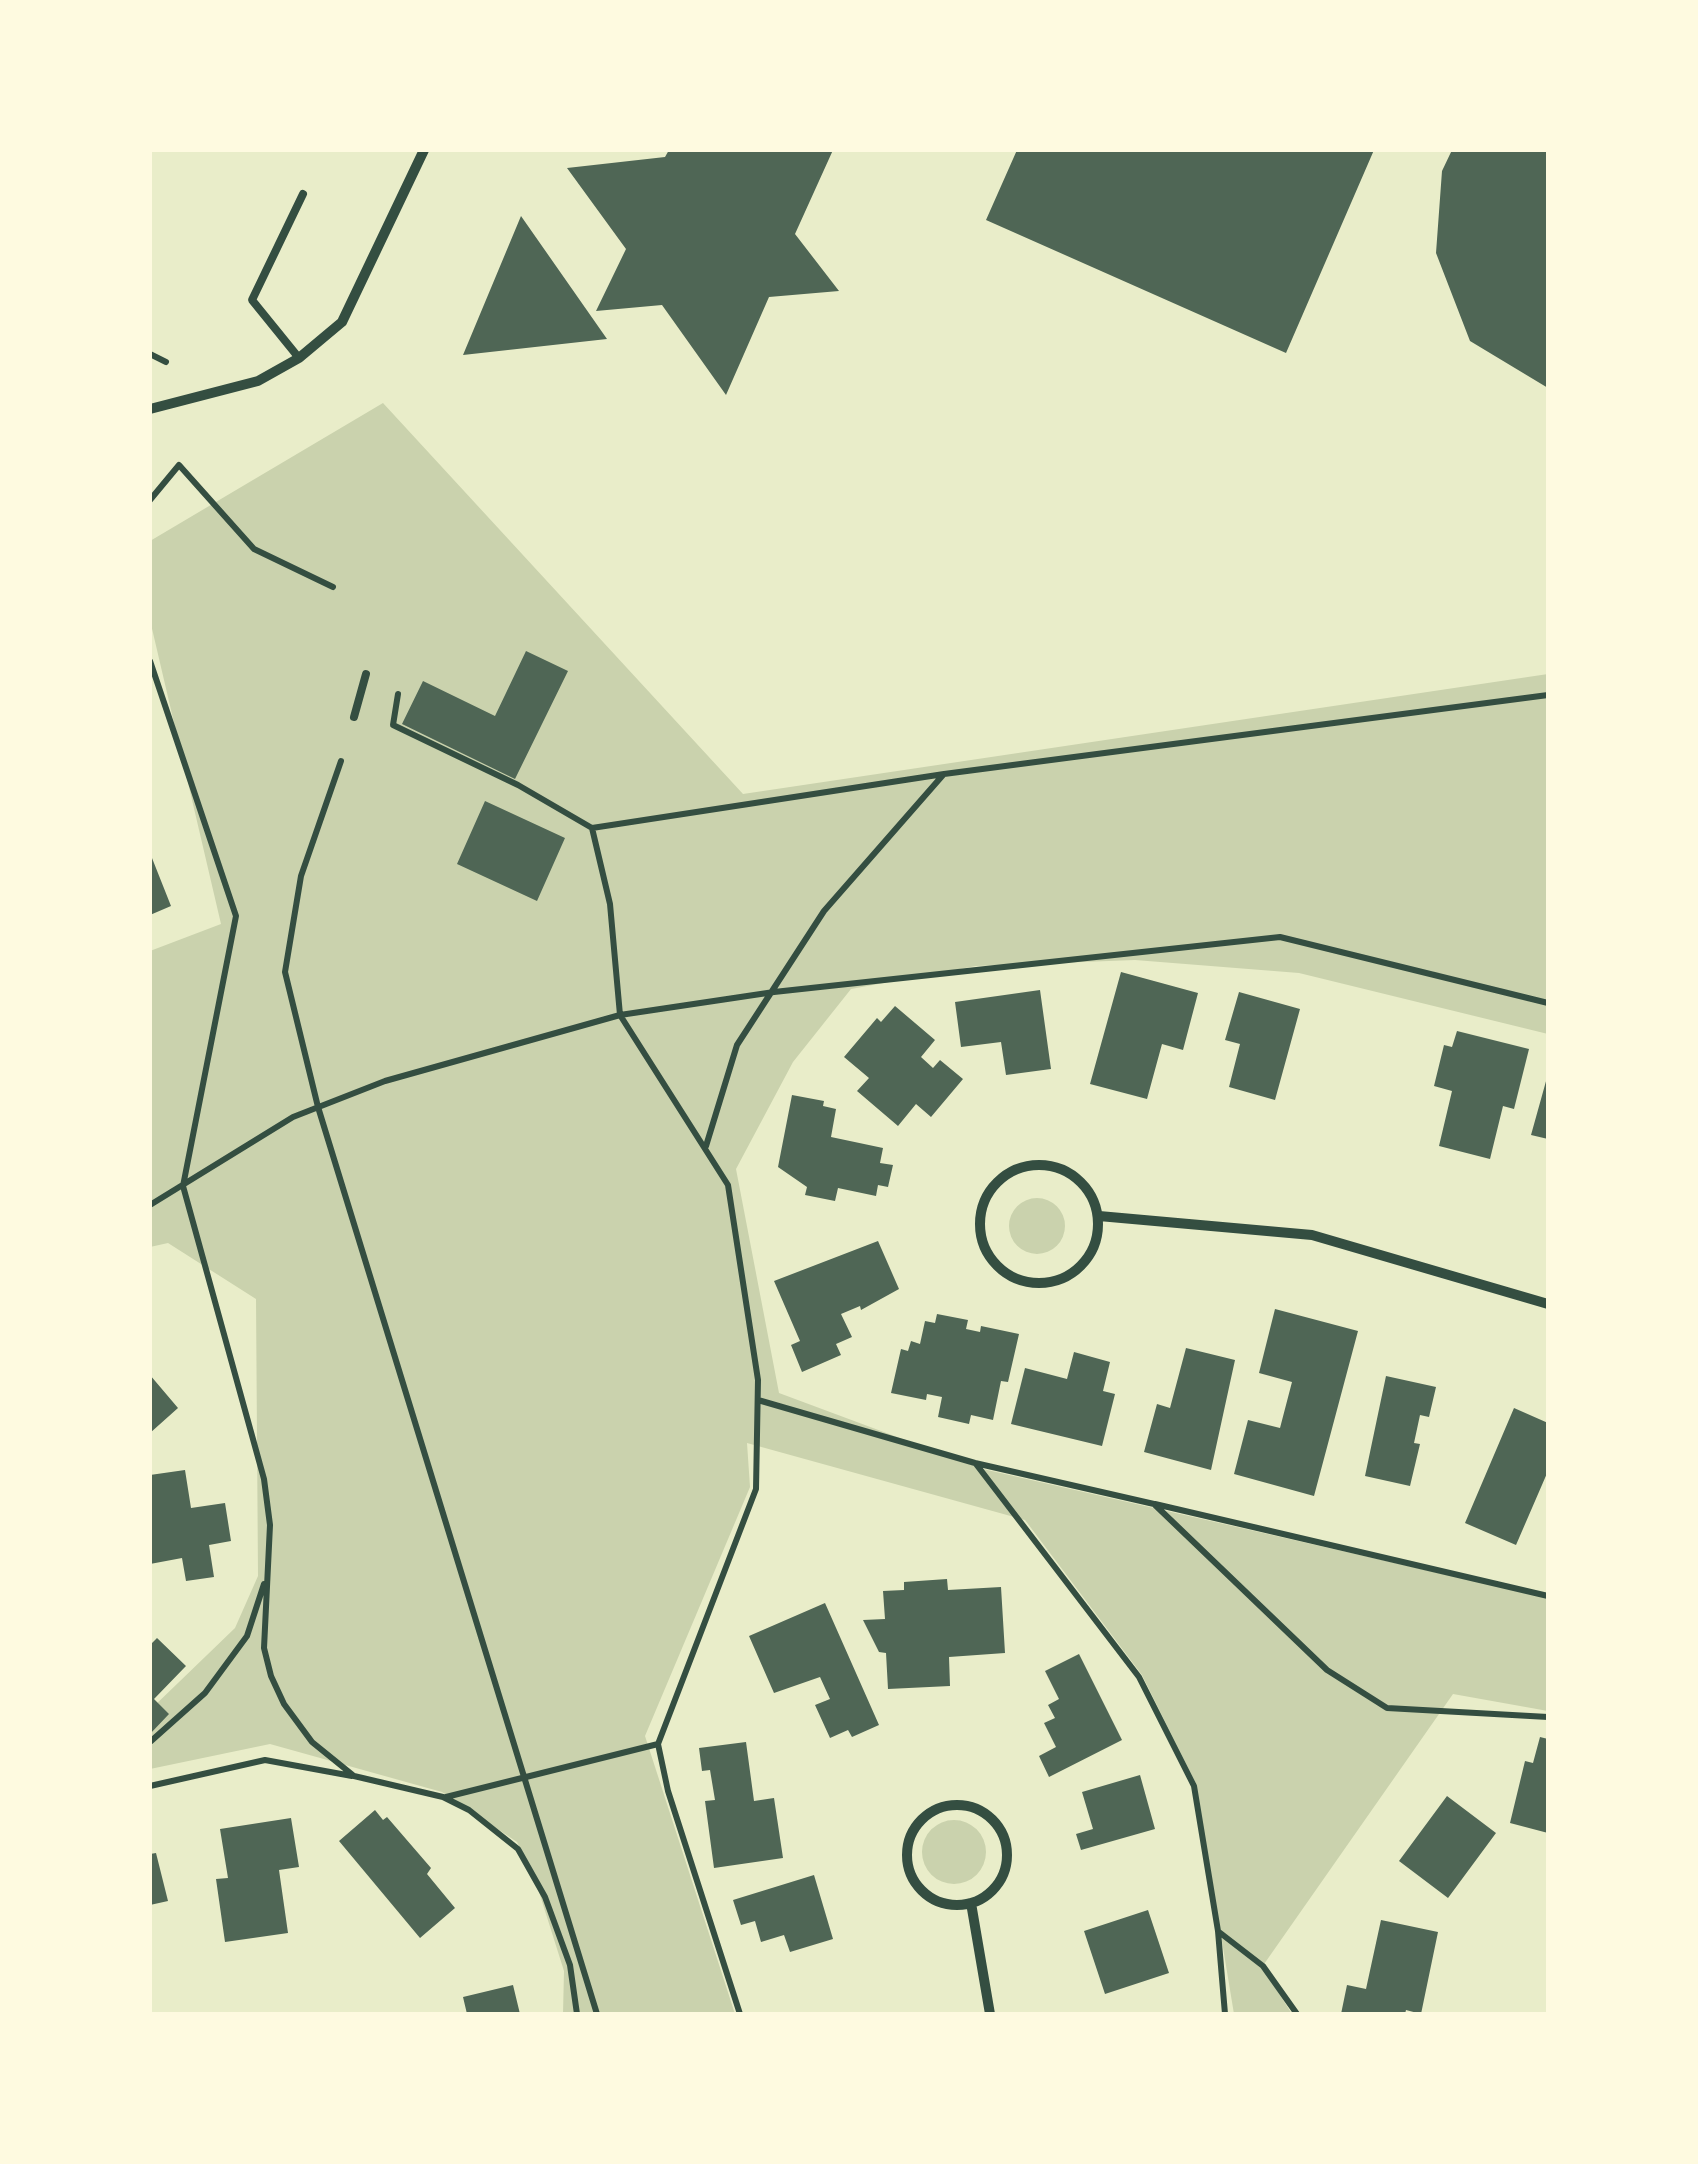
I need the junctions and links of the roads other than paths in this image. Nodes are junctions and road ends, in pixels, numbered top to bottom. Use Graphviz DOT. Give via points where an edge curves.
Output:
graph roads {
  1 [pos="424,150"];
  2 [pos="304,194"];
  3 [pos="299,358"];
  4 [pos="150,409"];
  5 [pos="366,674"];
  6 [pos="354,717"];
  7 [pos="1099,1216"];
  8 [pos="1548,1304"];
  9 [pos="971,1904"];
  10 [pos="990,2014"];
  1 -- 3 [label="street" via="342,322"];
  2 -- 3 [label="lane" via="252,300"];
  3 -- 4 [label="street" via="258,381"];
  5 -- 6 [label="lane"];
  7 -- 7 [label="street" via="1086,1261 1068,1276 1035,1284 992,1262 979,1224 984,1200 1005,1174 1025,1165 1049,1164 1079,1179"];
  7 -- 8 [label="street" via="1312,1235"];
  9 -- 9 [label="street" via="934,1899 909,1870 913,1831 942,1807 980,1810 1005,1840 1001,1878"];
  9 -- 10 [label="street"];
}
